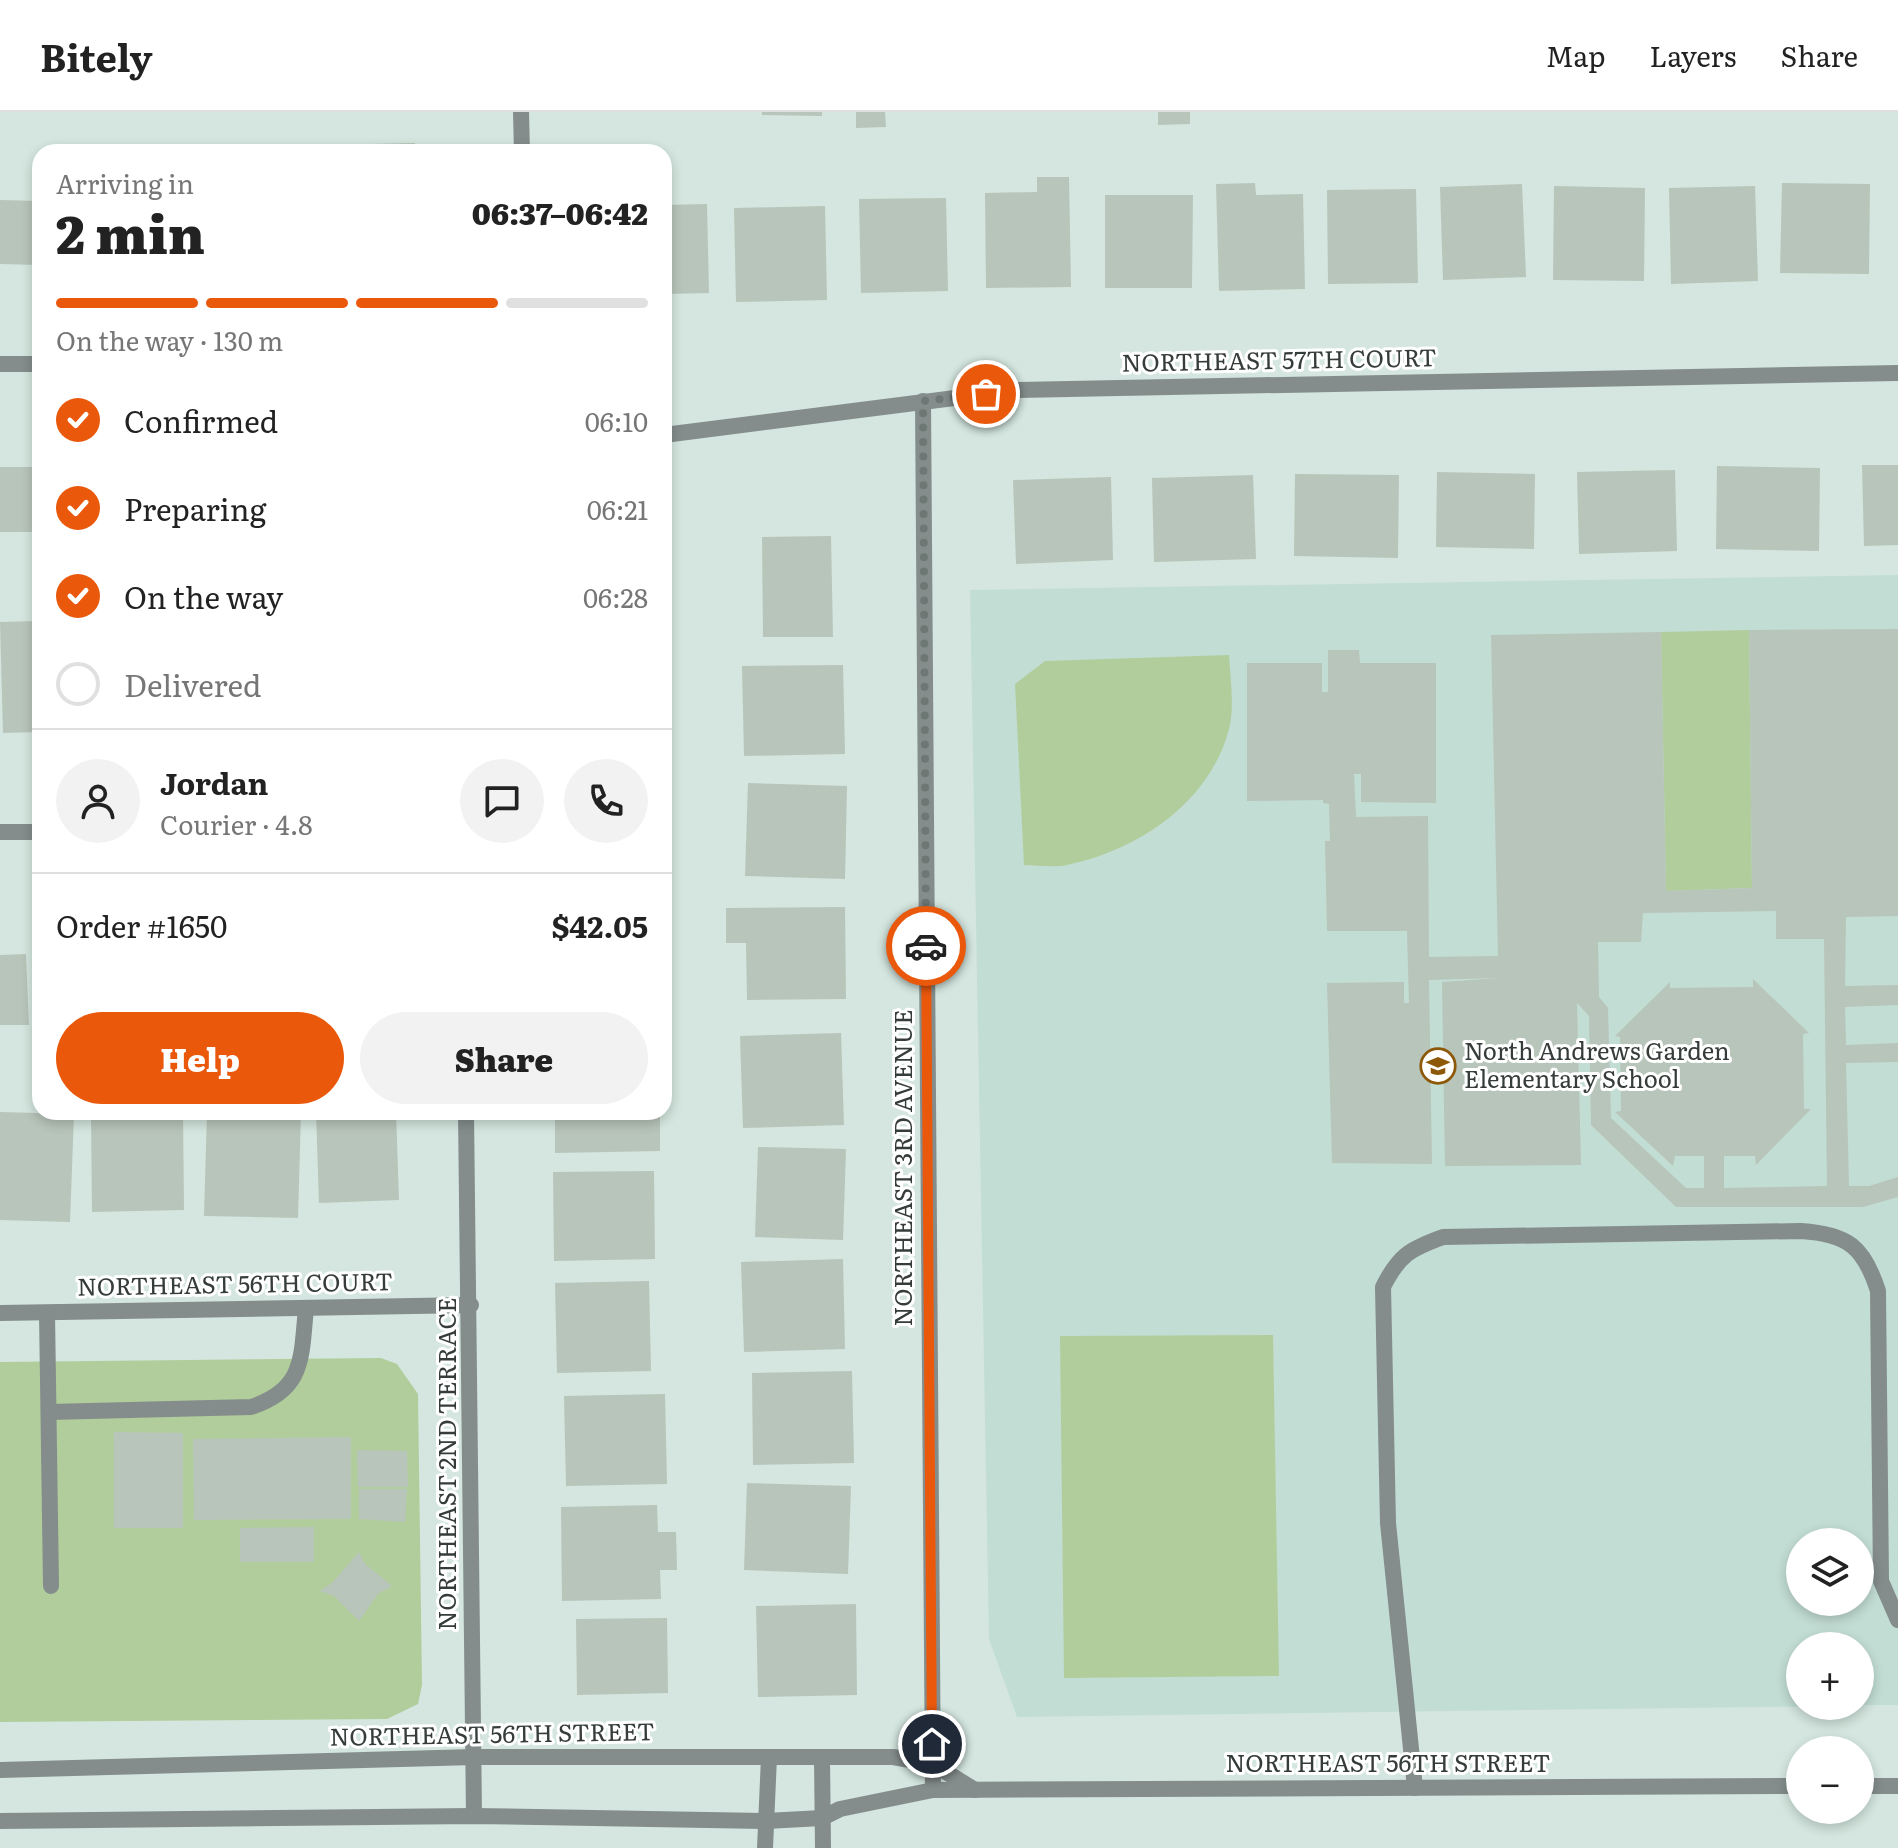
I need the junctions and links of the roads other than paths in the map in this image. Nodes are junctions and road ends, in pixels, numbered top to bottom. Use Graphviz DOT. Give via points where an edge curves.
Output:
graph roads {
  1 [pos="521,112"];
  2 [pos="522,144"];
  3 [pos="0,364"];
  4 [pos="32,364"];
  5 [pos="1898,373"];
  6 [pos="923,401"];
  7 [pos="672,434"];
  8 [pos="0,832"];
  9 [pos="32,832"];
  10 [pos="466,1120"];
  11 [pos="471,1305"];
  12 [pos="306,1308"];
  13 [pos="0,1313"];
  14 [pos="47,1313"];
  15 [pos="49,1412"];
  16 [pos="51,1586"];
  17 [pos="1898,1620"];
  18 [pos="474,1757"];
  19 [pos="769,1757"];
  20 [pos="822,1758"];
  21 [pos="933,1764"];
  22 [pos="0,1770"];
  23 [pos="1786,1786"];
  24 [pos="1874,1786"];
  25 [pos="1898,1786"];
  26 [pos="1415,1788"];
  27 [pos="933,1790"];
  28 [pos="976,1790"];
  29 [pos="474,1816"];
  30 [pos="822,1818"];
  31 [pos="0,1821"];
  32 [pos="766,1821"];
  33 [pos="765,1848"];
  34 [pos="823,1848"];
  1 -- 2 [label="street"];
  3 -- 4 [label="street"];
  5 -- 6 [label="street, NORTHEAST 57TH COURT" via="1018,390"];
  6 -- 7 [label="street, NORTHEAST 57TH COURT"];
  6 -- 21 [label="street, NORTHEAST 3RD AVENUE"];
  8 -- 9 [label="street"];
  10 -- 11 [label="street, NORTHEAST 2ND TERRACE"];
  11 -- 12 [label="street, NORTHEAST 56TH COURT"];
  11 -- 18 [label="street, NORTHEAST 2ND TERRACE"];
  12 -- 14 [label="street, NORTHEAST 56TH COURT"];
  12 -- 15 [label="street" via="301,1363 271,1401 251,1407"];
  13 -- 14 [label="street, NORTHEAST 56TH COURT"];
  14 -- 15 [label="street"];
  15 -- 16 [label="street"];
  17 -- 26 [label="street" via="1881,1581 1878,1291 1869,1263 1853,1245 1830,1233 1801,1231 1443,1237 1396,1261 1383,1287 1388,1523"];
  18 -- 19 [label="street, NORTHEAST 56TH STREET"];
  18 -- 22 [label="street, NORTHEAST 56TH STREET"];
  18 -- 29 [label="street, NORTHEAST 2ND TERRACE"];
  19 -- 20 [label="street, NORTHEAST 56TH STREET"];
  19 -- 32 [label="street"];
  20 -- 21 [label="street, NORTHEAST 56TH STREET" via="893,1757"];
  20 -- 30 [label="street"];
  21 -- 27 [label="street, NORTHEAST 3RD AVENUE"];
  21 -- 28 [label="street, NORTHEAST 56TH STREET"];
  23 -- 26 [label="street, NORTHEAST 56TH STREET"];
  24 -- 25 [label="street"];
  26 -- 28 [label="street, NORTHEAST 56TH STREET"];
  27 -- 28 [label="street, NORTHEAST 56TH STREET"];
  27 -- 30 [label="street, NORTHEAST 56TH STREET" via="840,1809"];
  29 -- 31 [label="street, NORTHEAST 56TH STREET"];
  29 -- 32 [label="street, NORTHEAST 56TH STREET"];
  30 -- 32 [label="street, NORTHEAST 56TH STREET"];
  30 -- 34 [label="street"];
  32 -- 33 [label="street"];
}
